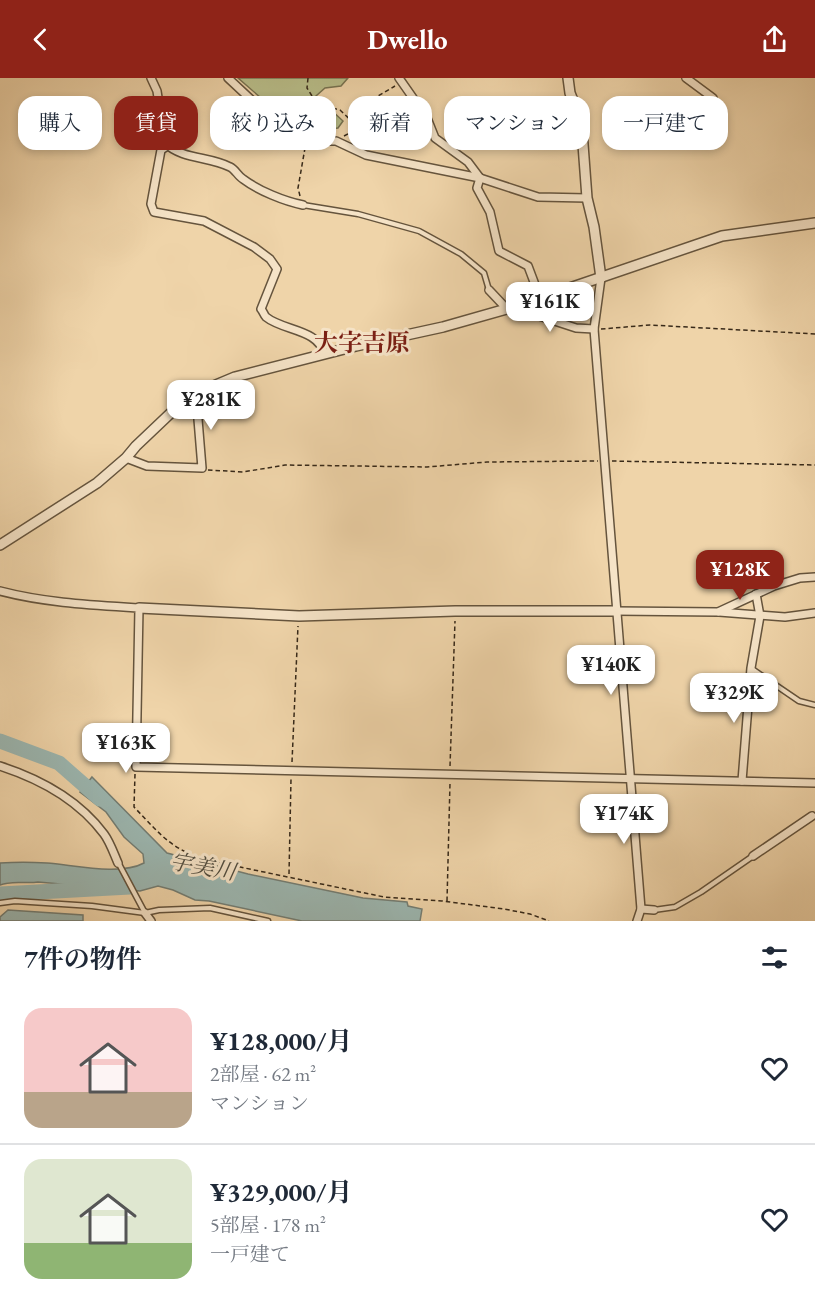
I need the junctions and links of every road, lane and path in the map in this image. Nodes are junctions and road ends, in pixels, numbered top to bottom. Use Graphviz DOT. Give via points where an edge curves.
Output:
graph roads {
  1 [pos="151,78"];
  2 [pos="228,78"];
  3 [pos="308,78"];
  4 [pos="568,78"];
  5 [pos="686,78"];
  6 [pos="401,80"];
  7 [pos="158,96"];
  8 [pos="247,96"];
  9 [pos="377,96"];
  10 [pos="710,96"];
  11 [pos="348,117"];
  12 [pos="348,134"];
  13 [pos="336,141"];
  14 [pos="161,150"];
  15 [pos="174,150"];
  16 [pos="306,150"];
  17 [pos="480,178"];
  18 [pos="587,198"];
  19 [pos="303,205"];
  20 [pos="815,223"];
  21 [pos="601,278"];
  22 [pos="489,290"];
  23 [pos="540,298"];
  24 [pos="512,308"];
  25 [pos="594,329"];
  26 [pos="815,334"];
  27 [pos="324,354"];
  28 [pos="196,395"];
  29 [pos="126,458"];
  30 [pos="603,461"];
  31 [pos="815,465"];
  32 [pos="202,468"];
  33 [pos="0,545"];
  34 [pos="815,577"];
  35 [pos="0,591"];
  36 [pos="756,594"];
  37 [pos="139,608"];
  38 [pos="455,611"];
  39 [pos="615,611"];
  40 [pos="718,612"];
  41 [pos="815,613"];
  42 [pos="299,616"];
  43 [pos="759,616"];
  44 [pos="751,668"];
  45 [pos="815,705"];
  46 [pos="0,766"];
  47 [pos="136,767"];
  48 [pos="292,771"];
  49 [pos="450,775"];
  50 [pos="631,779"];
  51 [pos="742,781"];
  52 [pos="815,783"];
  53 [pos="814,815"];
  54 [pos="753,856"];
  55 [pos="118,863"];
  56 [pos="288,874"];
  57 [pos="447,902"];
  58 [pos="0,903"];
  59 [pos="641,909"];
  60 [pos="654,910"];
  61 [pos="145,913"];
  62 [pos="255,920"];
  63 [pos="151,921"];
  64 [pos="268,921"];
  65 [pos="549,921"];
  66 [pos="637,921"];
  1 -- 7 [label="street"];
  2 -- 8 [label="street"];
  3 -- 11 [label="path" via="307,88 317,104 340,110"];
  4 -- 18 [label="street" via="582,131"];
  5 -- 10 [label="street"];
  6 -- 9 [label="path"];
  6 -- 17 [label="street" via="427,118 435,138 463,158"];
  12 -- 13 [label="path"];
  13 -- 17 [label="street" via="366,155"];
  14 -- 27 [label="street" via="151,204 154,212 204,221 270,259 277,269 261,309 267,317 311,337 322,346"];
  15 -- 19 [label="street" via="231,167 243,179"];
  16 -- 19 [label="path" via="298,188"];
  17 -- 18 [label="street" via="538,197"];
  17 -- 23 [label="street" via="477,188 490,212 499,250 528,266"];
  18 -- 21 [label="street"];
  19 -- 22 [label="lane" via="358,214 419,231 461,254 484,273"];
  20 -- 21 [label="street" via="722,236"];
  21 -- 23 [label="street"];
  21 -- 25 [label="street"];
  22 -- 24 [label="street"];
  23 -- 24 [label="street"];
  24 -- 25 [label="street" via="576,328"];
  24 -- 27 [label="street"];
  25 -- 26 [label="path" via="650,325"];
  25 -- 30 [label="street"];
  27 -- 28 [label="street" via="235,377"];
  28 -- 29 [label="street" via="176,408"];
  28 -- 32 [label="street"];
  29 -- 32 [label="street" via="147,466"];
  29 -- 33 [label="street" via="88,488"];
  30 -- 31 [label="path"];
  30 -- 32 [label="path" via="427,467 285,465 243,472"];
  30 -- 39 [label="street"];
  34 -- 36 [label="street" via="789,581"];
  35 -- 37 [label="street" via="55,602"];
  36 -- 40 [label="street"];
  36 -- 43 [label="street"];
  37 -- 42 [label="street"];
  37 -- 47 [label="street"];
  38 -- 39 [label="street"];
  38 -- 42 [label="street"];
  38 -- 49 [label="path"];
  39 -- 40 [label="street"];
  39 -- 50 [label="street"];
  40 -- 43 [label="street"];
  41 -- 43 [label="street"];
  42 -- 48 [label="path"];
  43 -- 44 [label="street"];
  44 -- 45 [label="lane" via="799,701"];
  44 -- 51 [label="street"];
  46 -- 55 [label="street" via="30,776 65,796 105,835"];
  47 -- 48 [label="street"];
  47 -- 57 [label="path" via="134,807 185,853 384,897"];
  48 -- 49 [label="street"];
  48 -- 56 [label="path"];
  49 -- 50 [label="street"];
  49 -- 57 [label="path"];
  50 -- 51 [label="street"];
  50 -- 59 [label="street"];
  51 -- 52 [label="street"];
  53 -- 54 [label="street"];
  54 -- 60 [label="lane" via="675,907"];
  55 -- 61 [label="lane"];
  57 -- 65 [label="path" via="504,909"];
  58 -- 61 [label="lane" via="92,906"];
  59 -- 60 [label="street"];
  59 -- 66 [label="street"];
  61 -- 62 [label="lane" via="210,908"];
  61 -- 63 [label="street"];
  62 -- 64 [label="lane"];
}
